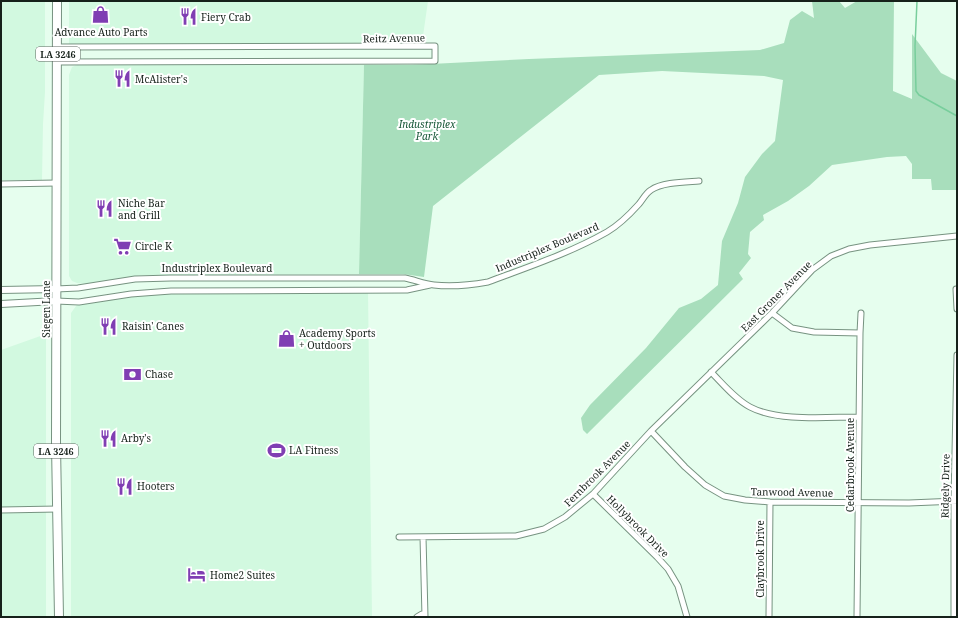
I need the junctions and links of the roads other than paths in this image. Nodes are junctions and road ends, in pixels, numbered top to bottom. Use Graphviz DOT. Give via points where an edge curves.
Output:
graph roads {
  1 [pos="57,1"];
  2 [pos="58,47"];
  3 [pos="58,62"];
  4 [pos="699,181"];
  5 [pos="57,183"];
  6 [pos="1,184"];
  7 [pos="957,236"];
  8 [pos="433,285"];
  9 [pos="56,289"];
  10 [pos="956,289"];
  11 [pos="1,290"];
  12 [pos="56,301"];
  13 [pos="1,304"];
  14 [pos="957,308"];
  15 [pos="772,313"];
  16 [pos="861,313"];
  17 [pos="860,333"];
  18 [pos="957,355"];
  19 [pos="711,372"];
  20 [pos="956,414"];
  21 [pos="859,417"];
  22 [pos="651,431"];
  23 [pos="592,494"];
  24 [pos="955,501"];
  25 [pos="770,502"];
  26 [pos="859,502"];
  27 [pos="58,509"];
  28 [pos="1,510"];
  29 [pos="399,537"];
  30 [pos="423,537"];
  31 [pos="956,590"];
  32 [pos="425,615"];
  33 [pos="59,617"];
  34 [pos="417,617"];
  35 [pos="687,617"];
  36 [pos="769,617"];
  37 [pos="857,617"];
  38 [pos="954,617"];
  1 -- 2 [label="main road, Siegen Lane / LA 3246"];
  2 -- 3 [label="main road, Siegen Lane / LA 3246"];
  2 -- 3 [label="street, Reitz Avenue" via="435,46 435,61"];
  3 -- 5 [label="main road, Siegen Lane / LA 3246"];
  4 -- 8 [label="street, Industriplex Boulevard" via="660,186 651,190 633,211 608,232 512,273 479,284"];
  5 -- 6 [label="street"];
  5 -- 9 [label="main road, Siegen Lane / LA 3246"];
  7 -- 15 [label="street, East Groner Avenue" via="870,245 831,256 812,270"];
  8 -- 9 [label="street, Industriplex Boulevard" via="405,278 171,278 135,279"];
  8 -- 12 [label="street, Industriplex Boulevard" via="407,290 171,291 79,302"];
  9 -- 11 [label="street, Industriplex Boulevard"];
  9 -- 12 [label="main road, Siegen Lane / LA 3246"];
  10 -- 14 [label="street"];
  12 -- 13 [label="street, Industriplex Boulevard"];
  12 -- 27 [label="main road, Siegen Lane / LA 3246"];
  15 -- 17 [label="street" via="792,328 814,332"];
  15 -- 19 [label="street, East Groner Avenue"];
  16 -- 17 [label="street, Cedarbrook Avenue"];
  17 -- 21 [label="street, Cedarbrook Avenue"];
  18 -- 20 [label="street, Ridgely Drive"];
  19 -- 21 [label="street" via="749,407 769,414"];
  19 -- 22 [label="street, Fernbrook Avenue"];
  20 -- 24 [label="street, Ridgely Drive"];
  21 -- 26 [label="street, Cedarbrook Avenue"];
  22 -- 23 [label="street, Fernbrook Avenue"];
  22 -- 25 [label="street, Tanwood Avenue" via="685,467 724,496"];
  23 -- 30 [label="street, Fernbrook Avenue" via="565,517 544,529 516,536"];
  23 -- 35 [label="street, Hollybrook Drive" via="668,569 678,586"];
  24 -- 26 [label="street, Tanwood Avenue"];
  24 -- 31 [label="street, Ridgely Drive"];
  25 -- 26 [label="street, Tanwood Avenue"];
  25 -- 36 [label="street, Claybrook Drive"];
  26 -- 37 [label="street, Cedarbrook Avenue"];
  27 -- 28 [label="street"];
  27 -- 33 [label="main road, Siegen Lane / LA 3246"];
  29 -- 30 [label="street, Fernbrook Avenue"];
  30 -- 32 [label="street"];
  31 -- 38 [label="street, Ridgely Drive"];
  32 -- 34 [label="street"];
}
